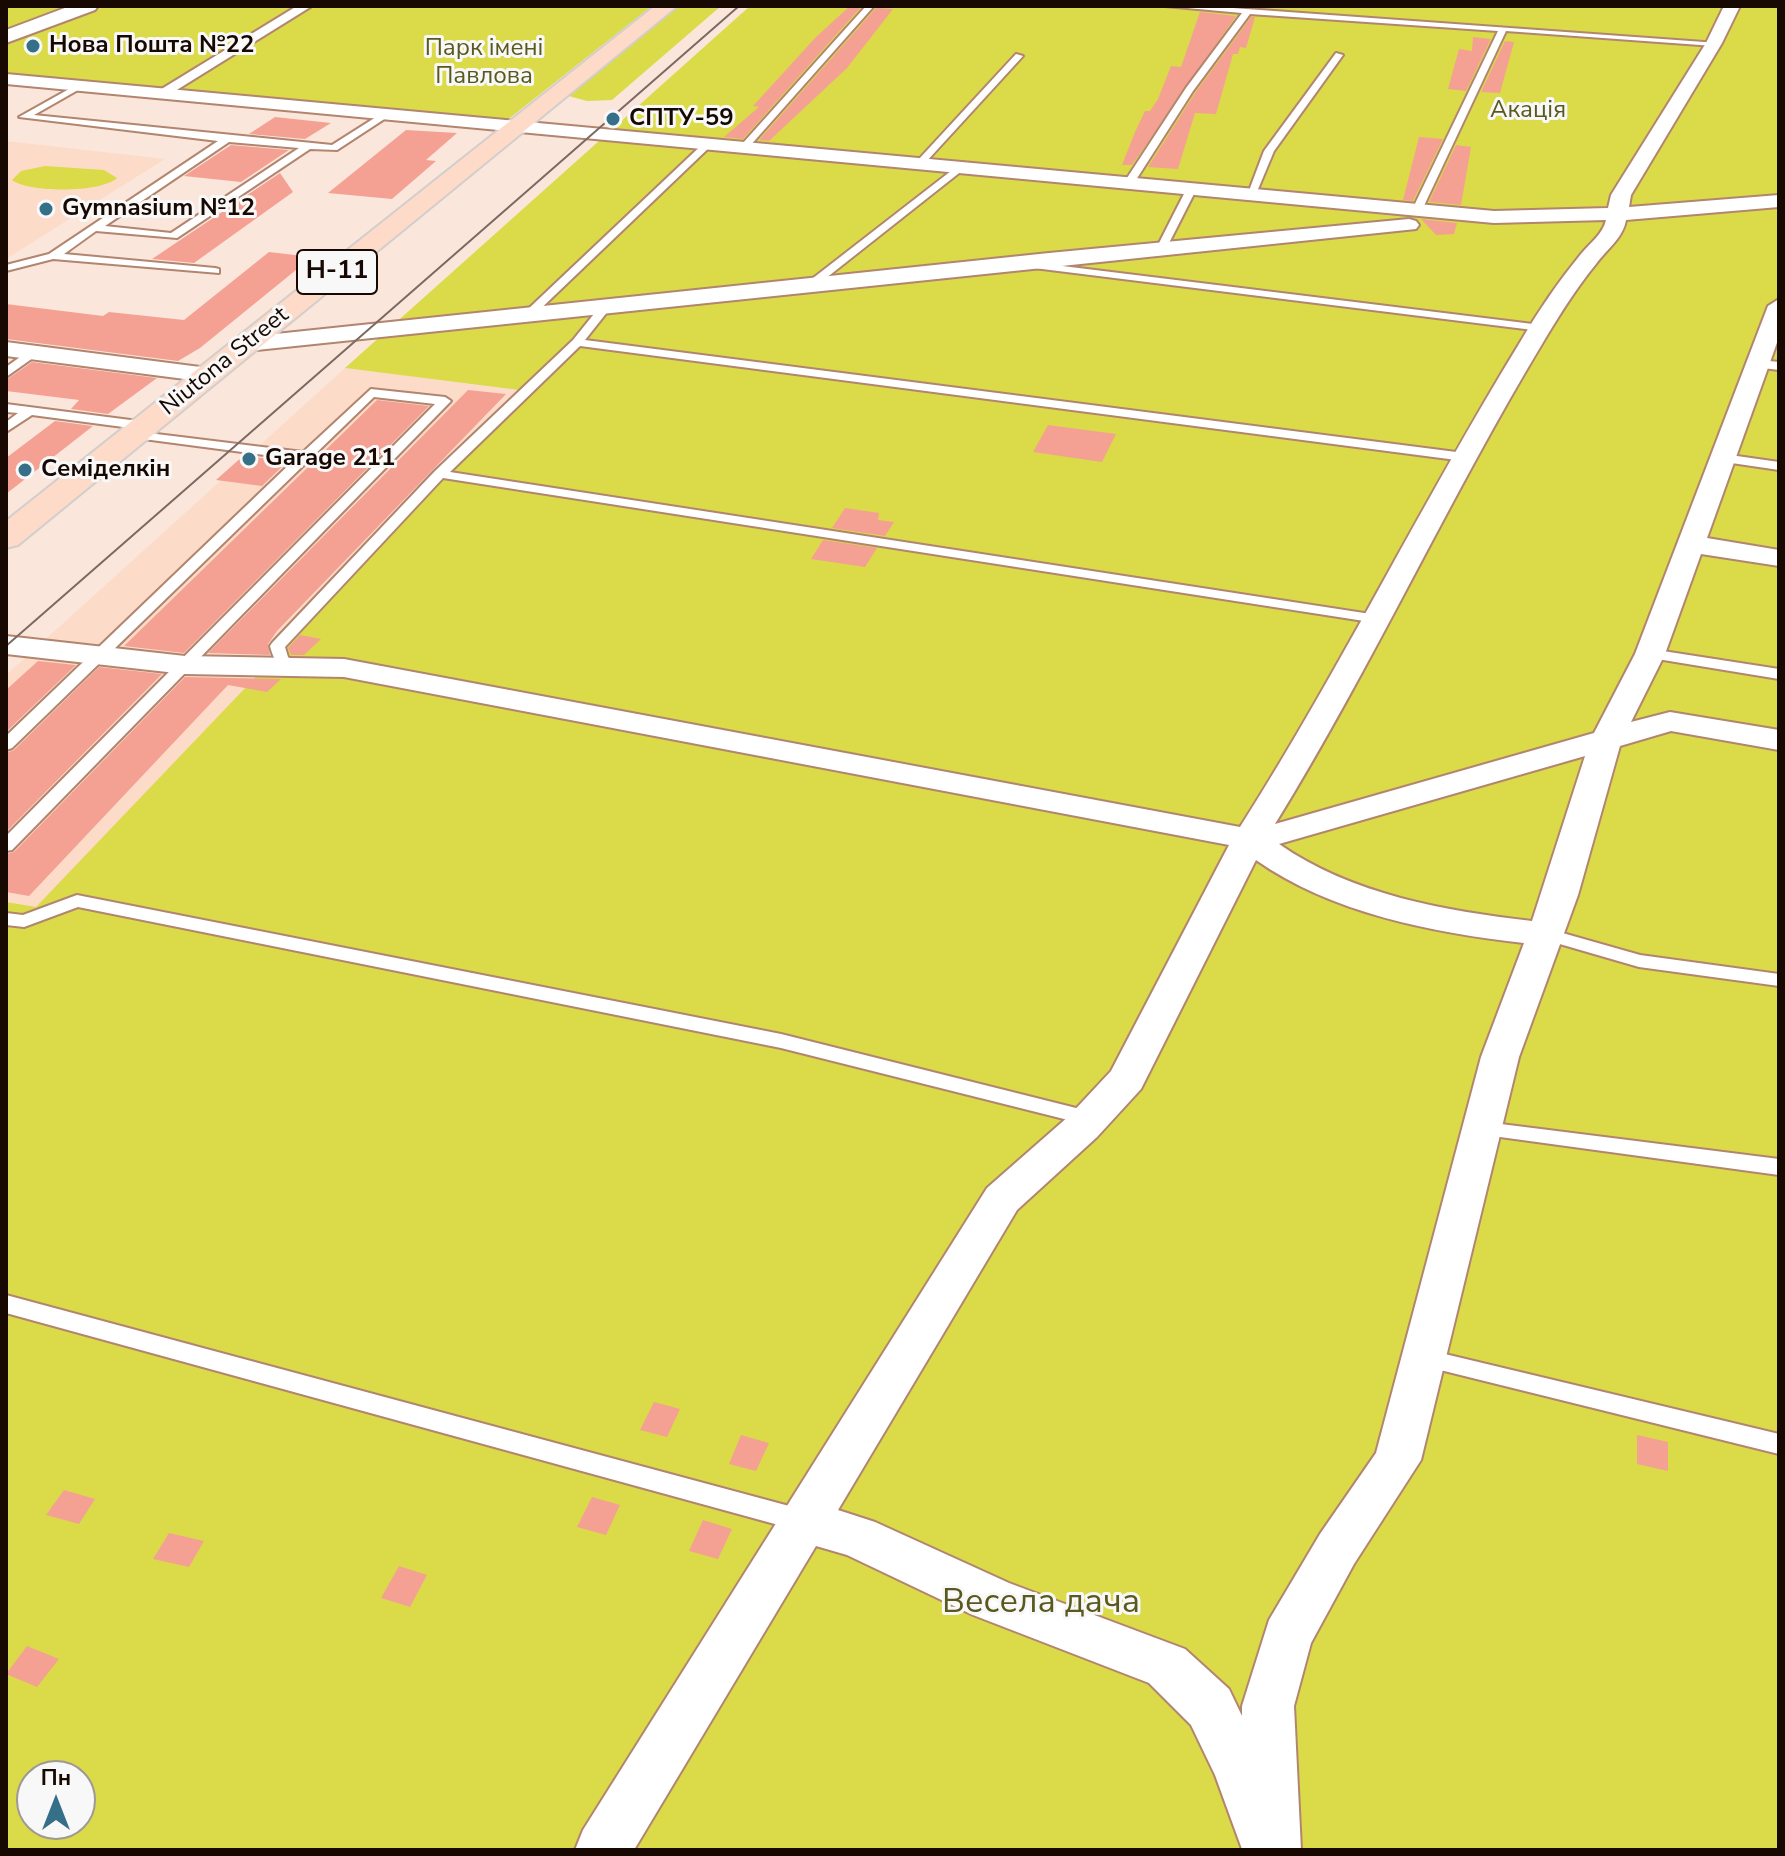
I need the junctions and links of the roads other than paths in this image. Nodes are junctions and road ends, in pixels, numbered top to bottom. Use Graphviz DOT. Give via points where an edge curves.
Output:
graph roads {
  1 [pos="88,6"];
  2 [pos="306,6"];
  3 [pos="667,6"];
  4 [pos="870,6"];
  5 [pos="1169,6"];
  6 [pos="1732,6"];
  7 [pos="1247,12"];
  8 [pos="1502,31"];
  9 [pos="6,37"];
  10 [pos="1714,43"];
  11 [pos="1339,55"];
  12 [pos="1019,56"];
  13 [pos="6,79"];
  14 [pos="81,86"];
  15 [pos="162,93"];
  16 [pos="387,114"];
  17 [pos="518,127"];
  18 [pos="227,139"];
  19 [pos="710,142"];
  20 [pos="746,145"];
  21 [pos="308,146"];
  22 [pos="922,161"];
  23 [pos="963,166"];
  24 [pos="1130,181"];
  25 [pos="1192,188"];
  26 [pos="1251,194"];
  27 [pos="1779,201"];
  28 [pos="1417,210"];
  29 [pos="1618,214"];
  30 [pos="1494,217"];
  31 [pos="93,228"];
  32 [pos="1161,249"];
  33 [pos="53,256"];
  34 [pos="1011,263"];
  35 [pos="6,268"];
  36 [pos="215,271"];
  37 [pos="812,284"];
  38 [pos="606,306"];
  39 [pos="1779,306"];
  40 [pos="529,314"];
  41 [pos="1541,328"];
  42 [pos="577,342"];
  43 [pos="247,344"];
  44 [pos="6,349"];
  45 [pos="34,353"];
  46 [pos="1769,365"];
  47 [pos="6,373"];
  48 [pos="208,375"];
  49 [pos="6,408"];
  50 [pos="29,411"];
  51 [pos="6,428"];
  52 [pos="141,430"];
  53 [pos="305,456"];
  54 [pos="1464,457"];
  55 [pos="1723,458"];
  56 [pos="1779,466"];
  57 [pos="440,474"];
  58 [pos="6,538"];
  59 [pos="1693,544"];
  60 [pos="1779,558"];
  61 [pos="1377,619"];
  62 [pos="6,645"];
  63 [pos="1650,654"];
  64 [pos="97,657"];
  65 [pos="185,665"];
  66 [pos="289,665"];
  67 [pos="1779,674"];
  68 [pos="1779,740"];
  69 [pos="1605,742"];
  70 [pos="6,745"];
  71 [pos="1249,839"];
  72 [pos="6,846"];
  73 [pos="6,919"];
  74 [pos="1545,934"];
  75 [pos="1779,980"];
  76 [pos="1092,1119"];
  77 [pos="1485,1129"];
  78 [pos="1779,1167"];
  79 [pos="6,1304"];
  80 [pos="1424,1358"];
  81 [pos="1779,1444"];
  82 [pos="804,1521"];
  83 [pos="603,1850"];
  84 [pos="1271,1850"];
  1 -- 9 [label="street"];
  2 -- 15 [label="street"];
  3 -- 17 [label="main road, Niutona Street / Н-11"];
  4 -- 20 [label="lane"];
  5 -- 7 [label="lane"];
  6 -- 10 [label="street"];
  7 -- 8 [label="lane"];
  7 -- 24 [label="lane"];
  8 -- 10 [label="lane"];
  8 -- 28 [label="lane"];
  10 -- 29 [label="street" via="1621,195"];
  11 -- 26 [label="lane" via="1269,151"];
  12 -- 22 [label="lane"];
  13 -- 14 [label="street"];
  14 -- 15 [label="street"];
  14 -- 18 [label="lane" via="24,117"];
  15 -- 16 [label="street"];
  16 -- 17 [label="street"];
  16 -- 21 [label="lane" via="334,148"];
  17 -- 19 [label="street"];
  17 -- 43 [label="main road, Niutona Street / Н-11"];
  18 -- 21 [label="lane"];
  18 -- 31 [label="lane"];
  19 -- 20 [label="street"];
  19 -- 40 [label="lane"];
  20 -- 22 [label="street"];
  21 -- 31 [label="lane" via="173,236"];
  22 -- 23 [label="street"];
  23 -- 24 [label="street"];
  23 -- 37 [label="lane"];
  24 -- 25 [label="street"];
  25 -- 26 [label="street"];
  25 -- 32 [label="lane"];
  26 -- 28 [label="street"];
  27 -- 29 [label="street"];
  28 -- 30 [label="street"];
  29 -- 30 [label="street"];
  29 -- 41 [label="street" via="1614,230"];
  30 -- 32 [label="street"];
  31 -- 33 [label="lane"];
  32 -- 34 [label="street"];
  33 -- 35 [label="lane"];
  33 -- 36 [label="lane"];
  34 -- 37 [label="street"];
  34 -- 41 [label="lane"];
  37 -- 38 [label="street"];
  38 -- 40 [label="street"];
  38 -- 42 [label="lane"];
  39 -- 46 [label="street"];
  40 -- 43 [label="street"];
  41 -- 54 [label="street"];
  42 -- 54 [label="lane"];
  42 -- 57 [label="lane"];
  43 -- 48 [label="main road, Niutona Street / Н-11"];
  44 -- 45 [label="street"];
  45 -- 47 [label="lane"];
  45 -- 48 [label="street"];
  46 -- 55 [label="street"];
  48 -- 52 [label="main road, Niutona Street / Н-11"];
  49 -- 50 [label="lane"];
  50 -- 51 [label="lane"];
  50 -- 52 [label="lane"];
  52 -- 53 [label="lane"];
  52 -- 58 [label="main road, Niutona Street / Н-11"];
  53 -- 64 [label="lane"];
  53 -- 65 [label="lane" via="371,393 445,401"];
  54 -- 61 [label="street"];
  55 -- 56 [label="lane"];
  55 -- 59 [label="street"];
  57 -- 61 [label="lane"];
  57 -- 66 [label="lane" via="277,646"];
  59 -- 60 [label="street"];
  59 -- 63 [label="street"];
  61 -- 71 [label="street"];
  62 -- 64 [label="street"];
  63 -- 67 [label="lane"];
  63 -- 69 [label="street"];
  64 -- 65 [label="street"];
  64 -- 70 [label="lane"];
  65 -- 66 [label="street"];
  65 -- 72 [label="lane"];
  66 -- 71 [label="street" via="344,668"];
  68 -- 69 [label="street" via="1670,721"];
  69 -- 71 [label="street"];
  69 -- 74 [label="street"];
  71 -- 74 [label="street" via="1269,856 1311,877 1371,900 1499,930"];
  71 -- 76 [label="street" via="1127,1079"];
  73 -- 76 [label="lane" via="24,921 77,901 781,1041"];
  74 -- 75 [label="lane" via="1639,961"];
  74 -- 77 [label="street" via="1500,1057"];
  76 -- 82 [label="street" via="1002,1199"];
  77 -- 78 [label="lane"];
  77 -- 80 [label="street"];
  79 -- 82 [label="lane"];
  80 -- 81 [label="lane"];
  80 -- 84 [label="street" via="1397,1460 1287,1637 1268,1706"];
  82 -- 83 [label="street"];
  82 -- 84 [label="street" via="858,1537 991,1599 1167,1666 1210,1707"];
}
